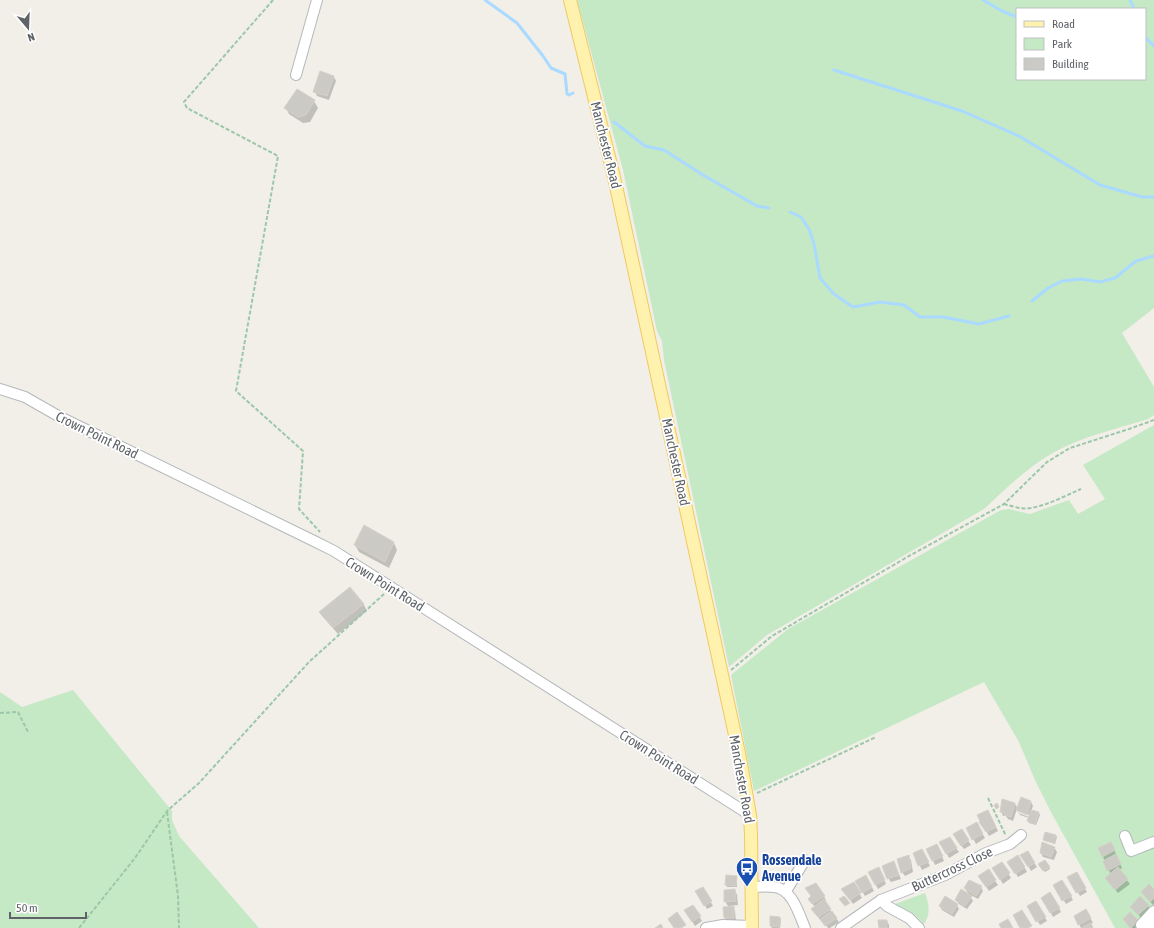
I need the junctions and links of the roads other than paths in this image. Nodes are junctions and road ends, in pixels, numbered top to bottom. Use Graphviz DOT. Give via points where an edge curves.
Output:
graph roads {
  1 [pos="317,0"];
  2 [pos="570,0"];
  3 [pos="296,75"];
  4 [pos="0,389"];
  5 [pos="750,815"];
  6 [pos="1021,835"];
  7 [pos="1125,836"];
  8 [pos="1154,842"];
  9 [pos="805,860"];
  10 [pos="752,887"];
  11 [pos="786,891"];
  12 [pos="881,900"];
  13 [pos="1154,911"];
  14 [pos="1154,923"];
  15 [pos="1145,926"];
  16 [pos="752,927"];
  17 [pos="706,928"];
  18 [pos="805,928"];
  19 [pos="841,928"];
  20 [pos="919,928"];
  1 -- 3 [label="street"];
  2 -- 5 [label="main road, Manchester Road" via="614,177 740,758"];
  4 -- 5 [label="street, Crown Point Road" via="25,397 60,417 334,551"];
  5 -- 10 [label="main road, Manchester Road"];
  6 -- 12 [label="street, Buttercross Close" via="1010,844 986,853 945,875"];
  7 -- 8 [label="street" via="1131,851"];
  9 -- 11 [label="street"];
  10 -- 11 [label="street" via="775,887"];
  10 -- 16 [label="main road, Manchester Road"];
  11 -- 18 [label="street"];
  12 -- 19 [label="street, Buttercross Close"];
  12 -- 20 [label="street" via="909,918"];
  13 -- 15 [label="street"];
  14 -- 15 [label="street"];
  16 -- 17 [label="street" via="723,925"];
}
